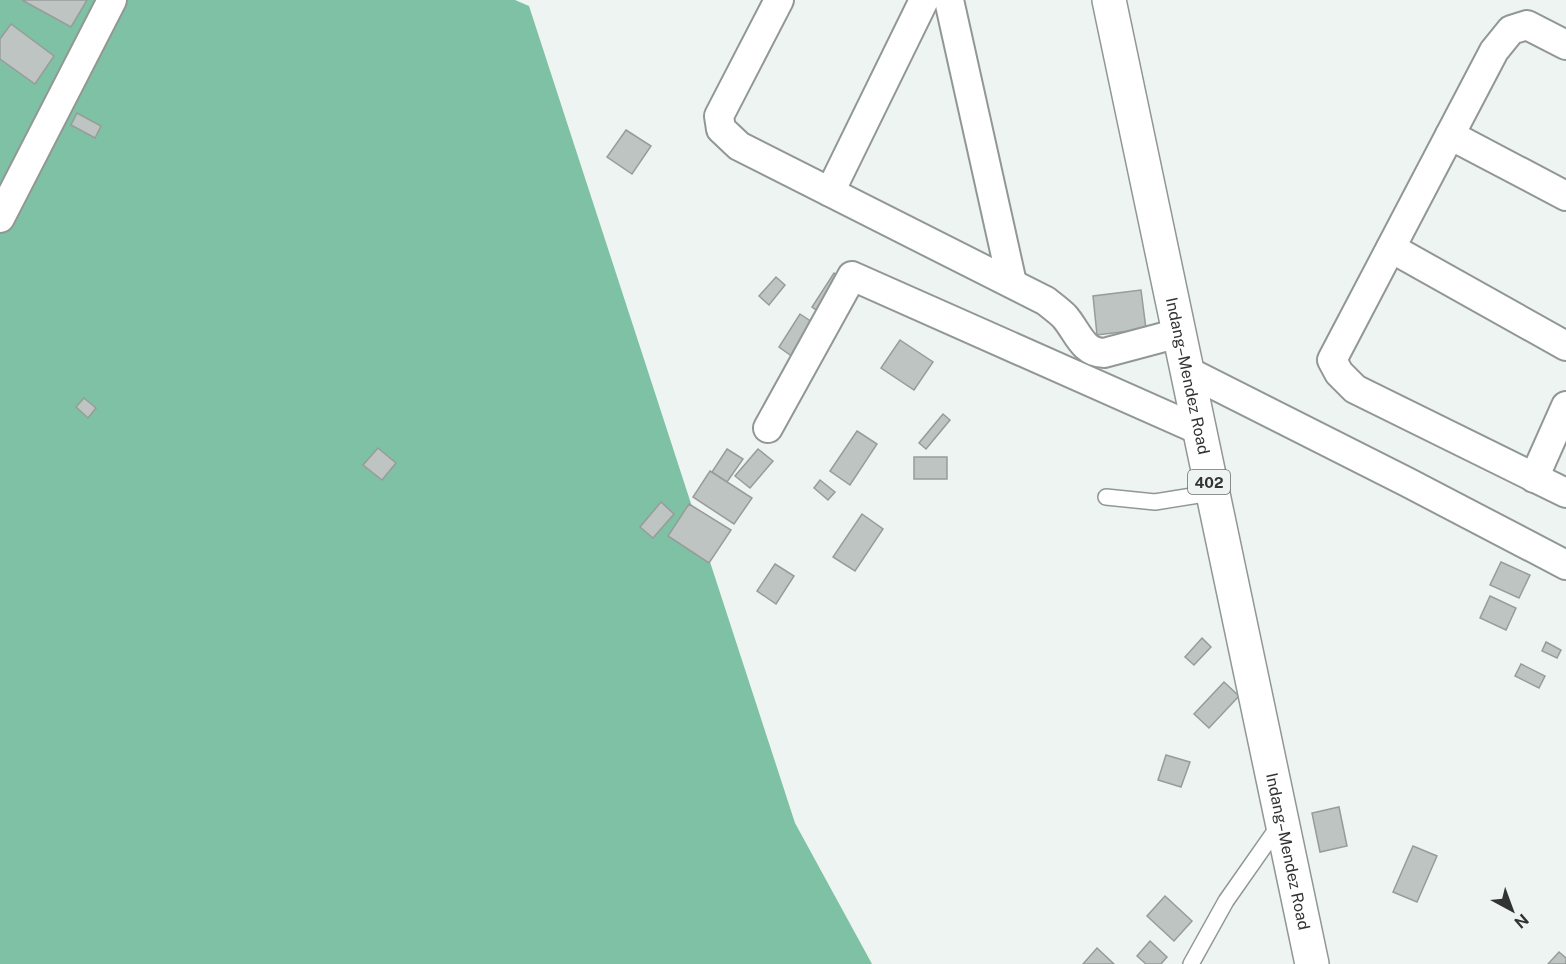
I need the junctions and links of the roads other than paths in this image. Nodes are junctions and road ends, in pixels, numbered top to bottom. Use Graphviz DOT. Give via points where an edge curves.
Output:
graph roads {
  1 [pos="112,0"];
  2 [pos="779,0"];
  3 [pos="924,0"];
  4 [pos="949,0"];
  5 [pos="1109,0"];
  6 [pos="1566,45"];
  7 [pos="1450,135"];
  8 [pos="830,192"];
  9 [pos="1566,196"];
  10 [pos="0,218"];
  11 [pos="1392,248"];
  12 [pos="1012,283"];
  13 [pos="1179,333"];
  14 [pos="1566,346"];
  15 [pos="1187,371"];
  16 [pos="1566,406"];
  17 [pos="768,428"];
  18 [pos="1199,430"];
  19 [pos="1534,477"];
  20 [pos="1211,493"];
  21 [pos="1566,493"];
  22 [pos="1106,497"];
  23 [pos="1566,565"];
  24 [pos="1282,822"];
  25 [pos="1191,964"];
  26 [pos="1312,964"];
  1 -- 10 [label="street"];
  2 -- 8 [label="street" via="719,116 721,129 739,146"];
  3 -- 8 [label="street"];
  4 -- 12 [label="street"];
  5 -- 13 [label="main road, Indang–Mendez Road / 402"];
  6 -- 7 [label="street" via="1527,25 1511,30 1494,51"];
  7 -- 9 [label="street"];
  7 -- 11 [label="street"];
  8 -- 12 [label="street"];
  11 -- 14 [label="street"];
  11 -- 19 [label="street" via="1332,360 1339,373 1355,389"];
  12 -- 13 [label="street" via="1046,301 1065,317 1087,349 1095,353"];
  13 -- 15 [label="main road, Indang–Mendez Road / 402"];
  15 -- 18 [label="main road, Indang–Mendez Road / 402"];
  15 -- 23 [label="street"];
  16 -- 19 [label="street"];
  17 -- 18 [label="street" via="852,276"];
  18 -- 20 [label="main road, Indang–Mendez Road / 402"];
  19 -- 21 [label="street"];
  20 -- 22 [label="lane" via="1155,502"];
  20 -- 24 [label="main road, Indang–Mendez Road / 402"];
  24 -- 25 [label="lane" via="1226,901"];
  24 -- 26 [label="main road, Indang–Mendez Road / 402"];
}
